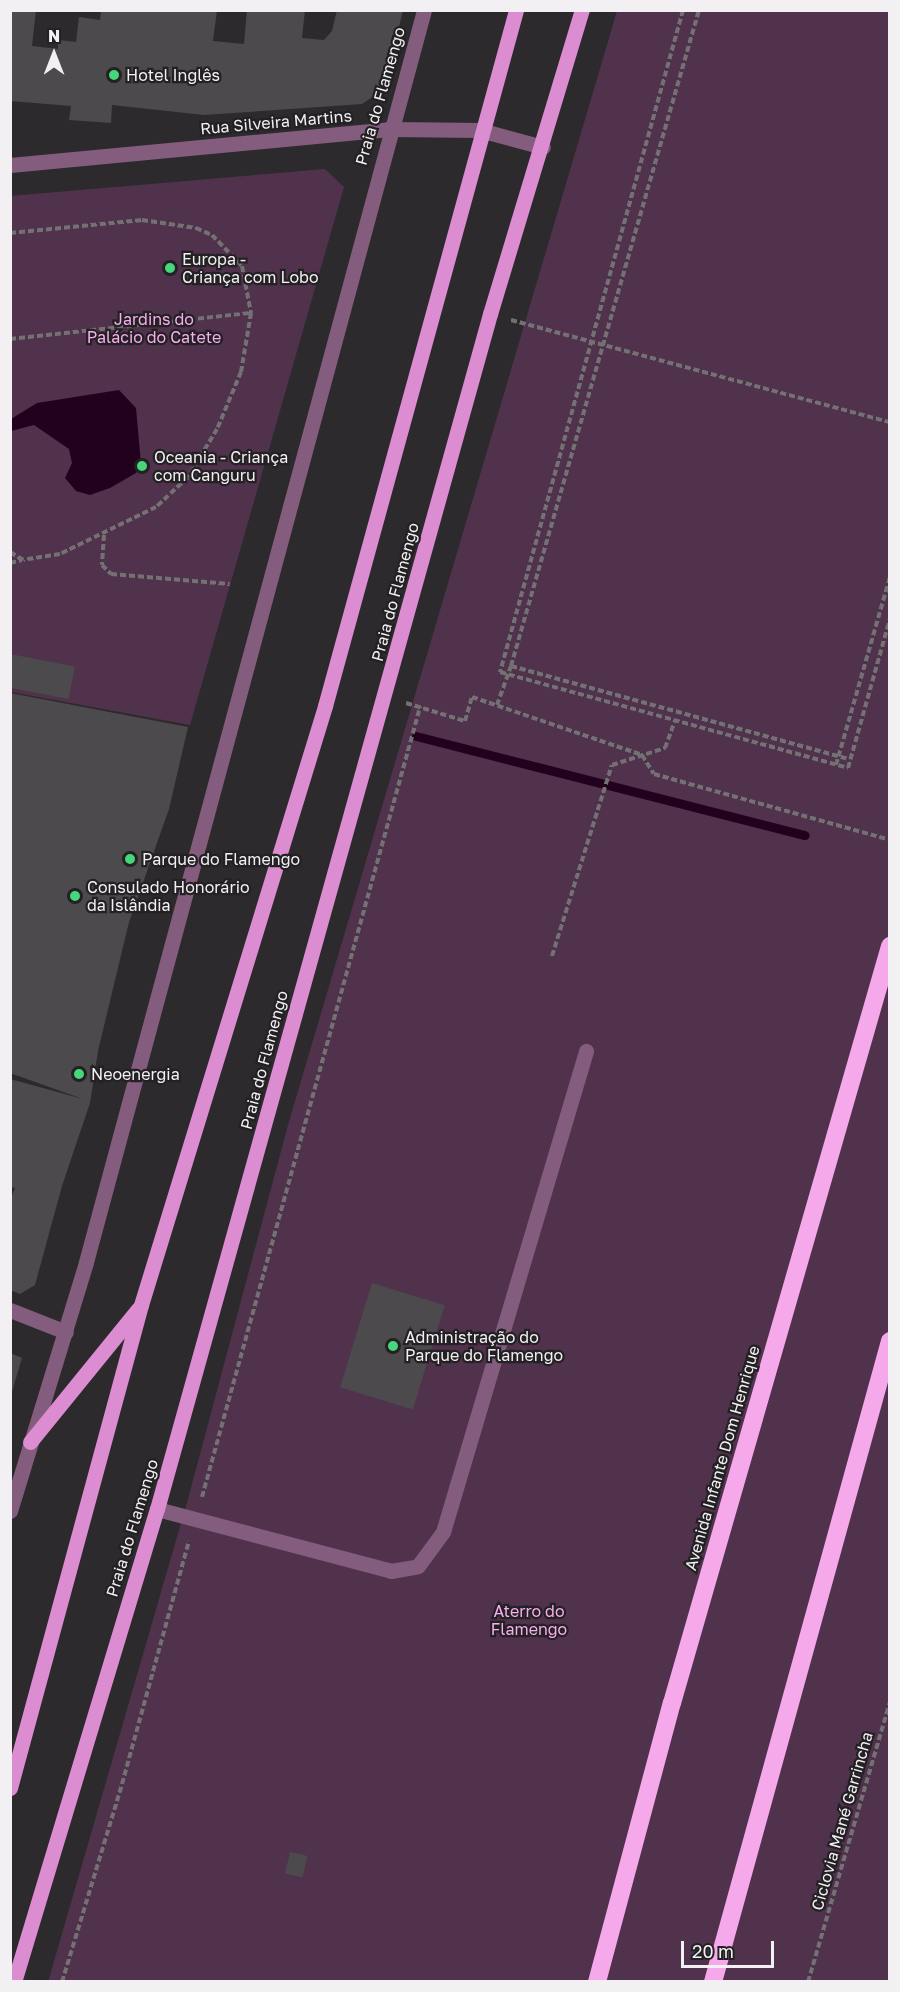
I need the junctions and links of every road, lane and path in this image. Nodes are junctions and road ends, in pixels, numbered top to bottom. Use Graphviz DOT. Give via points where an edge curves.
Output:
graph roads {
  1 [pos="424,10"];
  2 [pos="516,10"];
  3 [pos="582,10"];
  4 [pos="683,10"];
  5 [pos="699,10"];
  6 [pos="389,129"];
  7 [pos="480,130"];
  8 [pos="543,147"];
  9 [pos="10,165"];
  10 [pos="10,233"];
  11 [pos="251,313"];
  12 [pos="490,314"];
  13 [pos="10,339"];
  14 [pos="592,341"];
  15 [pos="604,344"];
  16 [pos="890,422"];
  17 [pos="104,535"];
  18 [pos="10,552"];
  19 [pos="23,560"];
  20 [pos="10,563"];
  21 [pos="890,576"];
  22 [pos="230,584"];
  23 [pos="890,619"];
  24 [pos="511,666"];
  25 [pos="508,674"];
  26 [pos="385,697"];
  27 [pos="497,705"];
  28 [pos="420,707"];
  29 [pos="675,720"];
  30 [pos="642,755"];
  31 [pos="838,756"];
  32 [pos="849,759"];
  33 [pos="836,765"];
  34 [pos="890,840"];
  35 [pos="890,946"];
  36 [pos="552,956"];
  37 [pos="586,1051"];
  38 [pos="141,1305"];
  39 [pos="10,1310"];
  40 [pos="66,1332"];
  41 [pos="890,1341"];
  42 [pos="30,1442"];
  43 [pos="157,1509"];
  44 [pos="10,1511"];
  45 [pos="196,1519"];
  46 [pos="890,1701"];
  47 [pos="10,1788"];
  48 [pos="14,1982"];
  49 [pos="62,1982"];
  50 [pos="597,1982"];
  51 [pos="713,1982"];
  52 [pos="808,1982"];
  1 -- 6 [label="street, Praia do Flamengo"];
  2 -- 7 [label="main road"];
  3 -- 8 [label="main road, Praia do Flamengo"];
  4 -- 14 [label="path"];
  5 -- 15 [label="path"];
  6 -- 7 [label="street, Rua Silveira Martins"];
  6 -- 9 [label="street, Rua Silveira Martins"];
  6 -- 40 [label="street, Praia do Flamengo"];
  7 -- 8 [label="street, Rua Silveira Martins"];
  7 -- 38 [label="main road" via="325,706"];
  8 -- 12 [label="main road, Praia do Flamengo"];
  10 -- 11 [label="path" via="142,219 196,228 212,236 242,266"];
  11 -- 13 [label="path"];
  11 -- 17 [label="path" via="241,372 217,429 188,477 156,507"];
  12 -- 14 [label="path"];
  12 -- 26 [label="main road, Praia do Flamengo"];
  14 -- 15 [label="path"];
  14 -- 25 [label="path" via="500,672"];
  15 -- 16 [label="path"];
  15 -- 24 [label="path"];
  17 -- 19 [label="path" via="60,554"];
  17 -- 22 [label="path" via="102,565 111,574"];
  18 -- 19 [label="path"];
  19 -- 20 [label="path"];
  21 -- 31 [label="path"];
  23 -- 32 [label="path"];
  24 -- 25 [label="path"];
  24 -- 31 [label="path"];
  25 -- 27 [label="path"];
  25 -- 29 [label="path"];
  26 -- 28 [label="path"];
  26 -- 43 [label="main road, Praia do Flamengo"];
  27 -- 28 [label="path" via="472,697 465,721"];
  27 -- 30 [label="path"];
  28 -- 45 [label="path"];
  29 -- 30 [label="path" via="665,748"];
  29 -- 33 [label="path"];
  30 -- 34 [label="path" via="654,774"];
  30 -- 36 [label="path" via="612,765"];
  31 -- 32 [label="path"];
  31 -- 33 [label="path"];
  32 -- 33 [label="path" via="848,768"];
  35 -- 50 [label="highway, Avenida Infante Dom Henrique" via="672,1703"];
  37 -- 45 [label="street" via="443,1532 418,1566 391,1571"];
  38 -- 42 [label="main road"];
  38 -- 47 [label="main road"];
  39 -- 40 [label="street"];
  40 -- 42 [label="street, Praia do Flamengo"];
  41 -- 51 [label="highway"];
  42 -- 44 [label="street, Praia do Flamengo"];
  43 -- 45 [label="street"];
  43 -- 48 [label="main road, Praia do Flamengo"];
  45 -- 49 [label="path"];
  46 -- 52 [label="path, Ciclovia Mané Garrincha"];
}
